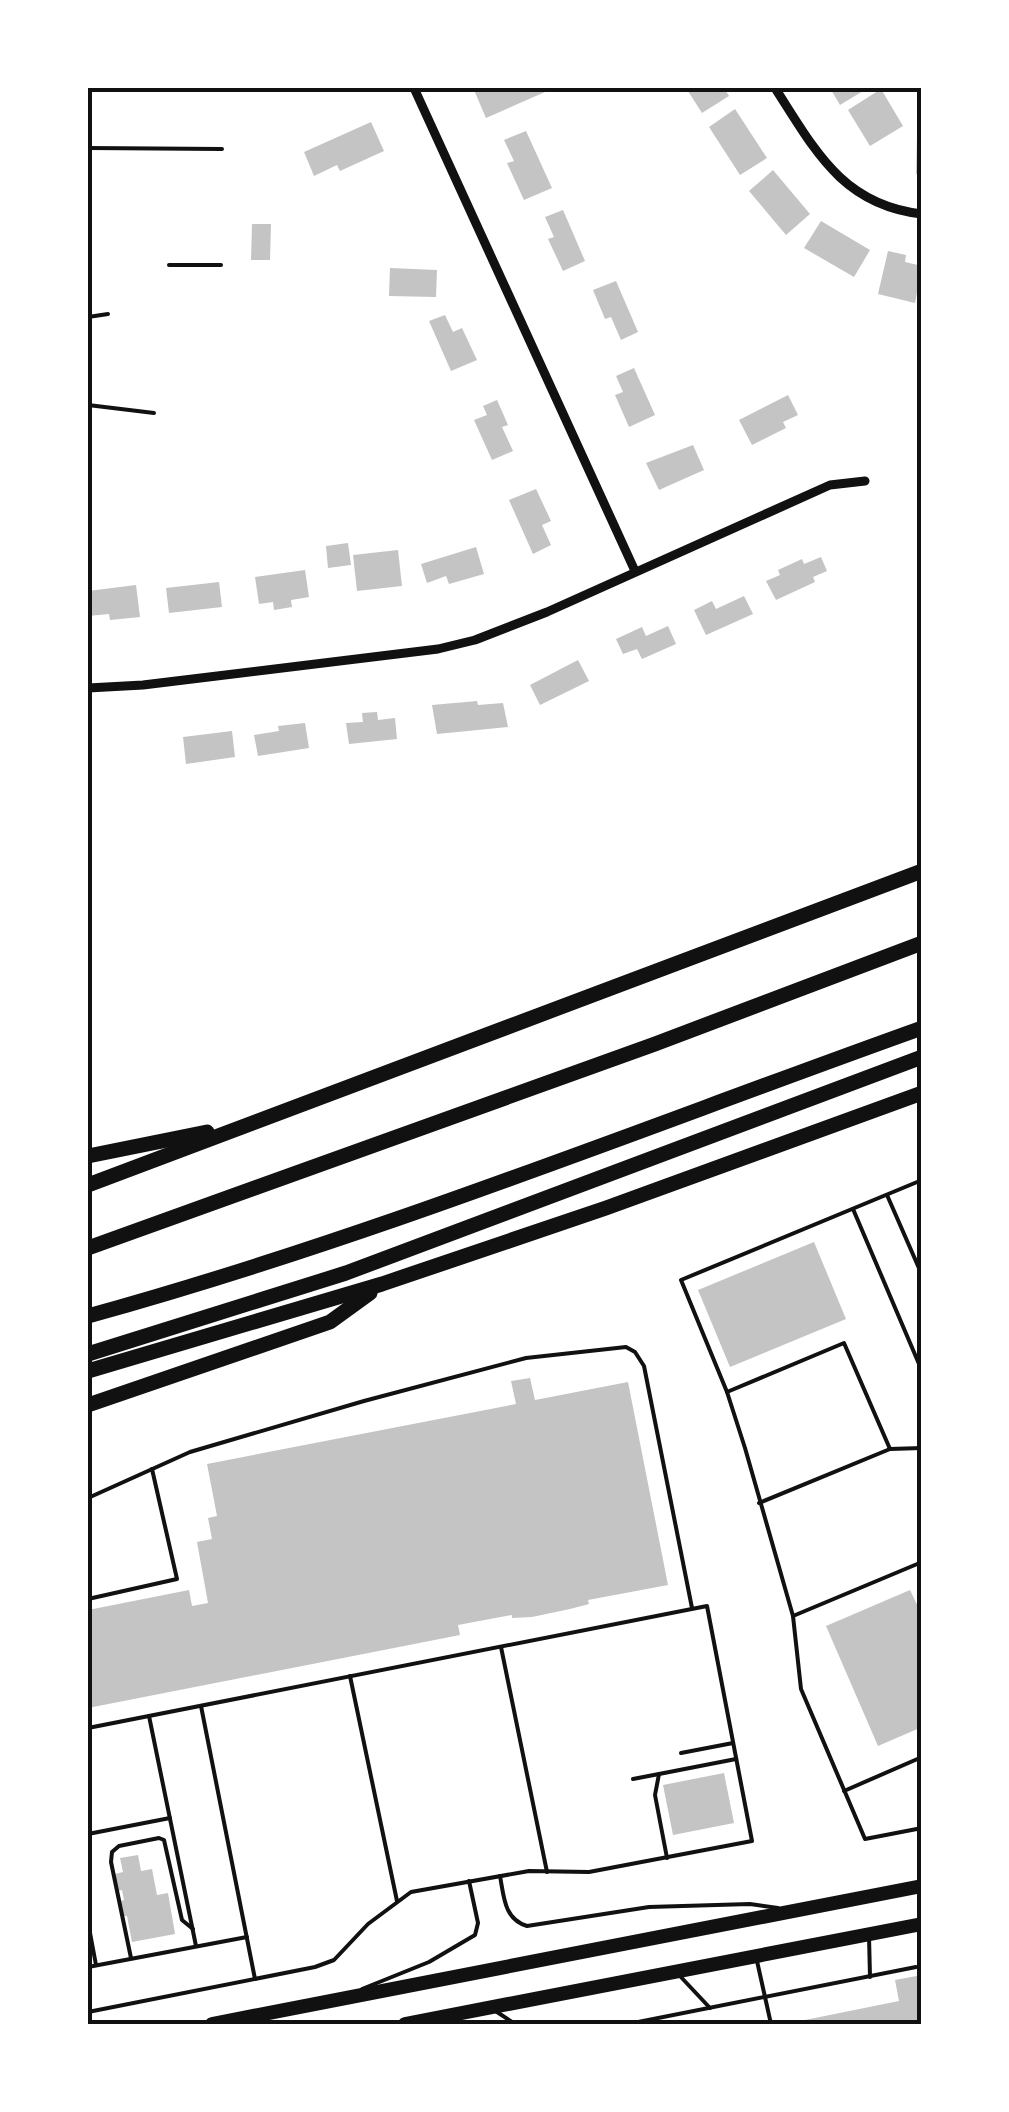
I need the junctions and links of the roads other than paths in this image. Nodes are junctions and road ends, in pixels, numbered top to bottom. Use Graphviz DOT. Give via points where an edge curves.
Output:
graph roads {
  1 [pos="414,88"];
  2 [pos="775,88"];
  3 [pos="88,148"];
  4 [pos="222,149"];
  5 [pos="922,214"];
  6 [pos="170,265"];
  7 [pos="221,265"];
  8 [pos="108,314"];
  9 [pos="88,317"];
  10 [pos="88,405"];
  11 [pos="154,414"];
  12 [pos="865,481"];
  13 [pos="635,572"];
  14 [pos="88,688"];
  15 [pos="922,871"];
  16 [pos="922,943"];
  17 [pos="922,1028"];
  18 [pos="922,1057"];
  19 [pos="922,1093"];
  20 [pos="250,1123"];
  21 [pos="88,1156"];
  22 [pos="922,1180"];
  23 [pos="88,1184"];
  24 [pos="887,1195"];
  25 [pos="853,1209"];
  26 [pos="88,1248"];
  27 [pos="922,1275"];
  28 [pos="382,1284"];
  29 [pos="88,1316"];
  30 [pos="88,1354"];
  31 [pos="88,1371"];
  32 [pos="922,1371"];
  33 [pos="727,1392"];
  34 [pos="88,1406"];
  35 [pos="922,1448"];
  36 [pos="890,1449"];
  37 [pos="152,1469"];
  38 [pos="88,1498"];
  39 [pos="759,1503"];
  40 [pos="922,1562"];
  41 [pos="88,1599"];
  42 [pos="692,1609"];
  43 [pos="793,1616"];
  44 [pos="502,1647"];
  45 [pos="350,1676"];
  46 [pos="201,1706"];
  47 [pos="149,1716"];
  48 [pos="88,1728"];
  49 [pos="733,1743"];
  50 [pos="681,1753"];
  51 [pos="922,1757"];
  52 [pos="736,1759"];
  53 [pos="659,1774"];
  54 [pos="634,1780"];
  55 [pos="844,1791"];
  56 [pos="170,1818"];
  57 [pos="922,1828"];
  58 [pos="88,1834"];
  59 [pos="668,1858"];
  60 [pos="547,1872"];
  61 [pos="500,1876"];
  62 [pos="469,1881"];
  63 [pos="922,1886"];
  64 [pos="397,1901"];
  65 [pos="798,1910"];
  66 [pos="88,1922"];
  67 [pos="922,1924"];
  68 [pos="193,1930"];
  69 [pos="869,1934"];
  70 [pos="247,1937"];
  71 [pos="196,1946"];
  72 [pos="756,1956"];
  73 [pos="131,1958"];
  74 [pos="96,1965"];
  75 [pos="88,1967"];
  76 [pos="916,1967"];
  77 [pos="675,1971"];
  78 [pos="870,1976"];
  79 [pos="255,1979"];
  80 [pos="765,1997"];
  81 [pos="332,2000"];
  82 [pos="490,2008"];
  83 [pos="710,2008"];
  84 [pos="88,2012"];
  85 [pos="446,2021"];
  86 [pos="212,2024"];
  87 [pos="405,2024"];
  88 [pos="514,2024"];
  89 [pos="628,2024"];
  90 [pos="771,2024"];
  1 -- 13 [label="street"];
  2 -- 5 [label="street" via="850,189 872,203"];
  3 -- 4 [label="lane"];
  6 -- 7 [label="lane"];
  8 -- 9 [label="lane"];
  10 -- 11 [label="lane"];
  12 -- 13 [label="street" via="815,491"];
  13 -- 14 [label="street" via="516,626 438,650"];
  15 -- 20 [label="highway"];
  16 -- 26 [label="highway"];
  17 -- 29 [label="highway" via="416,1211"];
  18 -- 30 [label="highway" via="364,1266"];
  19 -- 28 [label="highway"];
  20 -- 21 [label="highway"];
  20 -- 23 [label="highway"];
  22 -- 24 [label="lane"];
  24 -- 25 [label="lane"];
  24 -- 27 [label="lane"];
  25 -- 32 [label="lane"];
  25 -- 33 [label="lane" via="682,1280"];
  28 -- 31 [label="highway"];
  28 -- 34 [label="highway" via="330,1322"];
  33 -- 36 [label="lane" via="844,1343"];
  33 -- 39 [label="lane"];
  35 -- 36 [label="lane"];
  36 -- 39 [label="lane"];
  37 -- 38 [label="lane"];
  37 -- 41 [label="lane" via="178,1579"];
  37 -- 42 [label="lane" via="190,1452 526,1358 626,1347 644,1366"];
  39 -- 43 [label="lane"];
  40 -- 43 [label="lane"];
  42 -- 44 [label="lane"];
  42 -- 49 [label="lane" via="707,1606"];
  43 -- 55 [label="lane" via="801,1689"];
  44 -- 45 [label="lane"];
  44 -- 60 [label="lane"];
  45 -- 46 [label="lane"];
  45 -- 64 [label="lane"];
  46 -- 47 [label="lane"];
  46 -- 70 [label="lane"];
  47 -- 48 [label="lane"];
  47 -- 56 [label="lane"];
  49 -- 50 [label="lane"];
  49 -- 52 [label="lane"];
  51 -- 55 [label="lane"];
  52 -- 53 [label="lane"];
  52 -- 59 [label="lane" via="752,1842"];
  53 -- 54 [label="lane"];
  53 -- 59 [label="lane" via="655,1795"];
  55 -- 57 [label="lane" via="865,1839"];
  56 -- 58 [label="lane"];
  56 -- 68 [label="lane"];
  59 -- 60 [label="lane" via="574,1874"];
  60 -- 61 [label="lane"];
  61 -- 62 [label="lane"];
  61 -- 65 [label="lane" via="508,1912 527,1926 648,1906"];
  62 -- 64 [label="lane"];
  62 -- 81 [label="lane" via="478,1923 463,1945"];
  63 -- 65 [label="highway"];
  64 -- 79 [label="lane" via="334,1960"];
  65 -- 81 [label="highway"];
  66 -- 74 [label="lane"];
  67 -- 69 [label="highway"];
  68 -- 71 [label="lane"];
  68 -- 73 [label="lane" via="182,1920 164,1840 119,1846 111,1862"];
  69 -- 72 [label="highway"];
  69 -- 78 [label="lane"];
  70 -- 71 [label="lane"];
  70 -- 79 [label="lane"];
  71 -- 73 [label="lane"];
  72 -- 77 [label="highway"];
  72 -- 80 [label="lane"];
  73 -- 74 [label="lane"];
  74 -- 75 [label="lane"];
  76 -- 78 [label="lane"];
  77 -- 82 [label="highway"];
  77 -- 83 [label="lane"];
  78 -- 80 [label="lane"];
  79 -- 84 [label="lane"];
  80 -- 83 [label="lane"];
  80 -- 90 [label="lane"];
  81 -- 86 [label="highway"];
  82 -- 85 [label="highway"];
  82 -- 88 [label="lane"];
  83 -- 89 [label="lane"];
  85 -- 87 [label="highway"];
}
